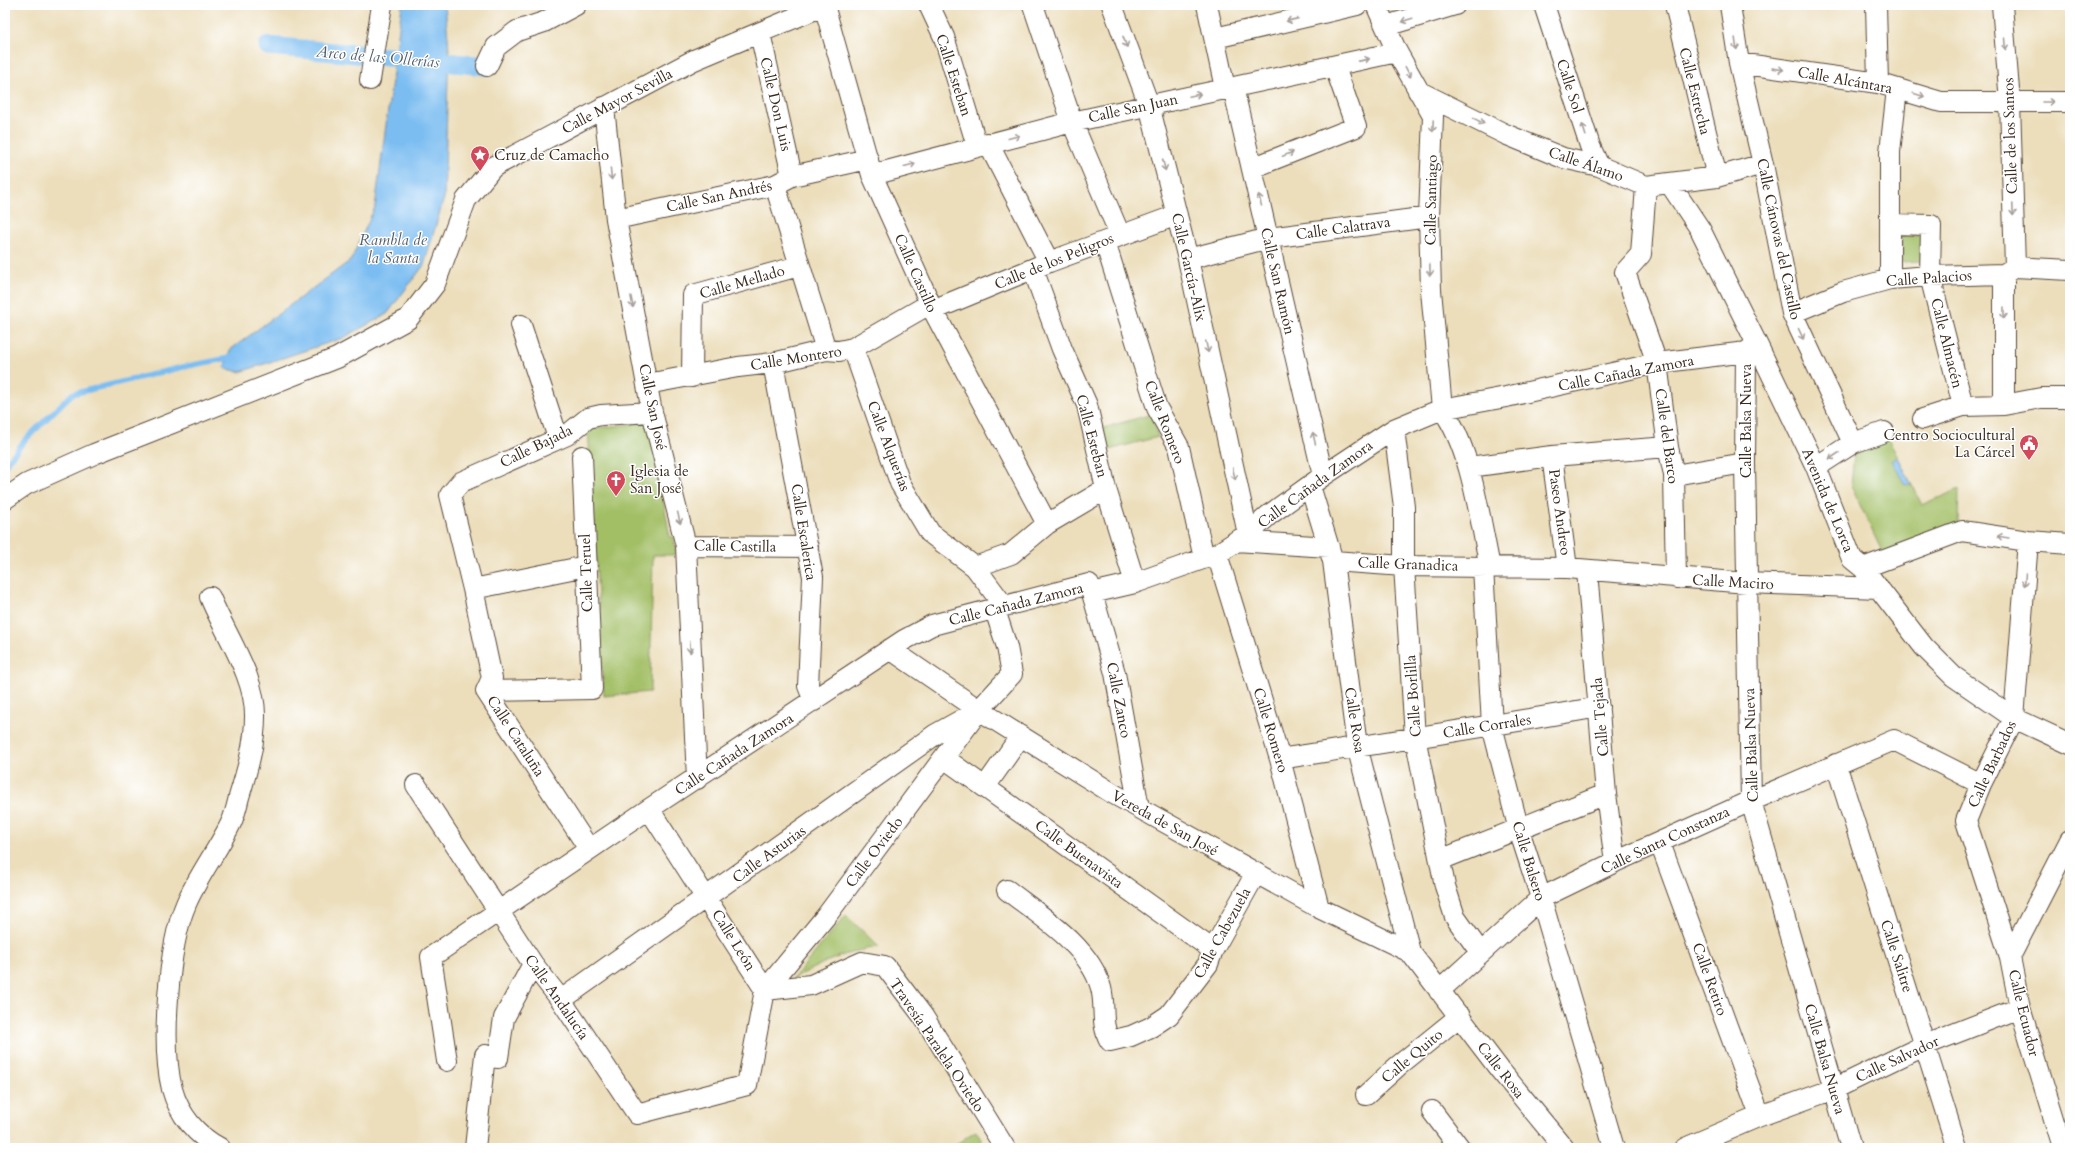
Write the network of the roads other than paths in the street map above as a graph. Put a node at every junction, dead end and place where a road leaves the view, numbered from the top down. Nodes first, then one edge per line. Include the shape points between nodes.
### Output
1 (382, 5) edge
2 (576, 5) edge
3 (824, 5) edge
4 (929, 5) edge
5 (1033, 5) edge
6 (1112, 5) edge
7 (1207, 5) edge
8 (1358, 5) edge
9 (1376, 5) edge
10 (1455, 5) edge
11 (1544, 5) edge
12 (1675, 5) edge
13 (1730, 5) edge
14 (1876, 5) edge
15 (2002, 5) edge
16 (784, 13) edge
17 (1386, 26) junction
18 (760, 33) junction
19 (1215, 38) junction
20 (1397, 52) junction
21 (1739, 63) junction
22 (487, 66) dead end
23 (1336, 67) junction
24 (370, 80) dead end
25 (1878, 83) junction
26 (1229, 88) junction
27 (1897, 89) junction
28 (1418, 91) junction
29 (2010, 102) junction
30 (2070, 102) edge
31 (1149, 105) junction
32 (604, 107) junction
33 (1072, 122) junction
34 (982, 145) junction
35 (1763, 164) junction
36 (1600, 166) junction
37 (870, 167) junction
38 (1252, 168) junction
39 (1717, 178) junction
40 (784, 181) junction
41 (1670, 184) junction
42 (1646, 186) junction
43 (1177, 215) junction
44 (1429, 217) junction
45 (616, 219) junction
46 (1890, 224) junction
47 (1112, 238) junction
48 (1269, 238) junction
49 (1188, 259) junction
50 (1041, 265) junction
51 (799, 266) junction
52 (2070, 270) edge
53 (2009, 271) junction
54 (1930, 276) junction
55 (1890, 279) junction
56 (933, 310) junction
57 (1792, 313) junction
58 (521, 324) dead end
59 (853, 348) junction
60 (1752, 348) junction
61 (826, 350) junction
62 (773, 363) junction
63 (1657, 363) junction
64 (692, 377) junction
65 (647, 384) junction
66 (2070, 398) edge
67 (2004, 405) junction
68 (1963, 406) junction
69 (1442, 409) junction
70 (652, 412) junction
71 (1923, 419) dead end
72 (1394, 429) junction
73 (1884, 432) dead end
74 (558, 438) junction
75 (1853, 444) junction
76 (1668, 447) junction
77 (582, 456) dead end
78 (1552, 456) junction
79 (1745, 463) junction
80 (1469, 467) junction
81 (1816, 467) junction
82 (1674, 475) junction
83 (1316, 481) junction
84 (1106, 488) junction
85 (450, 495) joint
86 (5, 499) edge
87 (1047, 524) junction
88 (1242, 537) junction
89 (2028, 541) junction
90 (2070, 544) edge
91 (686, 546) junction
92 (808, 547) junction
93 (1331, 554) junction
94 (1210, 556) junction
95 (586, 566) junction
96 (1404, 566) junction
97 (975, 567) junction
98 (1487, 567) junction
99 (1863, 568) junction
100 (1577, 569) junction
101 (1676, 578) junction
102 (1135, 583) junction
103 (1747, 583) junction
104 (1879, 588) junction
105 (473, 589) junction
106 (1092, 593) junction
107 (210, 597) dead end
108 (999, 608) junction
109 (890, 649) junction
110 (486, 691) junction
111 (814, 701) junction
112 (1600, 707) junction
113 (979, 710) junction
114 (2014, 718) junction
115 (1492, 726) junction
116 (1020, 736) junction
117 (1415, 736) junction
118 (2070, 744) edge
119 (1357, 746) junction
120 (944, 758) junction
121 (1280, 759) junction
122 (1836, 764) junction
123 (696, 779) junction
124 (1981, 784) junction
125 (416, 785) dead end
126 (985, 787) junction
127 (1606, 794) junction
128 (1751, 801) junction
129 (1140, 808) junction
130 (649, 809) junction
131 (1519, 830) junction
132 (2070, 840) edge
133 (1660, 843) junction
134 (590, 849) junction
135 (1440, 860) junction
136 (1615, 862) junction
137 (1256, 873) junction
138 (1007, 890) dead end
139 (708, 898) junction
140 (1541, 898) junction
141 (1319, 908) junction
142 (498, 911) junction
143 (1213, 950) junction
144 (1410, 952) junction
145 (1480, 952) junction
146 (2010, 957) junction
147 (533, 964) junction
148 (765, 990) junction
149 (1439, 991) junction
150 (561, 1000) junction
151 (2020, 1008) junction
152 (1460, 1016) junction
153 (1925, 1045) junction
154 (447, 1060) dead end
155 (1834, 1088) junction
156 (1366, 1095) dead end
157 (1432, 1111) dead end
158 (1760, 1116) junction
159 (220, 1148) edge
160 (475, 1148) edge
161 (1005, 1148) edge
162 (1460, 1148) edge
163 (1564, 1148) edge
164 (1614, 1148) edge
165 (1685, 1148) edge
166 (1851, 1148) edge
167 (1957, 1148) edge
168 (2063, 1148) edge

1 - 24 street
2 - 22 street via 544,22 517,31 496,47
3 - 16 street, Calle Mayor Sevilla
3 - 37 street, Calle Castillo
4 - 34 street, Calle Esteban via 944,37
5 - 33 street, Calle Romero
6 -> 31 street, Calle García-Alix
7 - 19 street, Calle San Ramón
8 -> 19 street
9 - 17 street, Calle Santiago
10 -> 17 street
36 -> 11 street, Calle Sol via 1590,146
12 - 39 street, Calle Estrecha
13 -> 21 street, Calle Cánovas del Castillo
14 - 25 street
15 -> 29 street, Calle de los Santos
16 - 18 street, Calle Mayor Sevilla
17 - 20 street, Calle Santiago
18 - 32 street, Calle Mayor Sevilla via 694,60
18 - 40 street, Calle Don Luis
19 - 26 street, Calle San Ramón
23 -> 20 street, Calle San Juan
20 -> 28 street, Calle Santiago
21 -> 25 street, Calle Alcántara
21 - 35 street, Calle Cánovas del Castillo
23 - 26 street, Calle San Juan
38 -> 23 street via 1356,127
25 - 27 street, Calle Alcántara
31 -> 26 street, Calle San Juan
26 - 38 street, Calle San Ramón
27 -> 29 street, Calle Alcántara via 1941,102
27 - 46 street via 1890,152
28 -> 36 street, Calle Álamo via 1505,134 1564,158
28 -> 44 street, Calle Santiago via 1433,116
29 -> 30 street, Calle Alcántara
29 -> 53 street, Calle de los Santos
31 - 33 street, Calle San Juan
31 -> 43 street, Calle García-Alix
32 -> 45 street, Calle San José
32 - 86 street, Calle Mayor Sevilla via 493,167 466,200 435,284 408,319 337,358 94,454 27,484
34 -> 33 street, Calle San Juan
33 - 47 street, Calle Romero
37 -> 34 street, Calle San Juan
34 - 50 street, Calle Esteban
35 - 39 street, Calle Álamo
35 - 57 street, Calle Cánovas del Castillo
36 - 42 street, Calle Álamo
37 - 40 street, Calle San Andrés
37 - 56 street, Calle Castillo
48 -> 38 street, Calle San Ramón
39 - 41 street, Calle Álamo
40 - 45 street, Calle San Andrés
40 - 51 street, Calle Don Luis
41 - 42 street, Calle Álamo
41 - 60 street, Avenida de Lorca via 1700,229
42 - 63 street, Calle del Barco via 1642,254 1625,272
43 - 47 street, Calle de los Peligros
43 - 49 street, Calle García-Alix
44 - 48 street, Calle Calatrava
44 -> 69 street, Calle Santiago via 1430,290
45 -> 65 street, Calle San José
46 - 54 street, Calle Almacén via 1931,225
46 - 55 street
47 - 50 street, Calle de los Peligros
47 - 94 street, Calle Romero via 1157,408 1179,447
48 - 49 street, Calle Calatrava
83 -> 48 street, Calle San Ramón
49 -> 88 street, Calle García-Alix
50 - 56 street, Calle de los Peligros
50 - 84 street, Calle Esteban via 1062,349 1086,406
51 - 61 street, Calle Don Luis
51 - 64 street, Calle Mellado via 693,294
52 - 53 street, Calle Palacios
53 - 54 street, Calle Palacios
53 -> 67 street, Calle de los Santos
54 - 55 street, Calle Palacios
54 - 68 street, Calle Almacén
55 - 57 street, Calle Palacios via 1843,292
56 - 59 street, Calle Montero via 926,306
56 - 87 street, Calle Castillo
57 -> 75 street, Calle Cánovas del Castillo
58 - 74 street
59 - 61 street, Calle Montero
59 - 97 street, Calle Alquerías via 900,483 930,533
60 - 63 street, Calle Cañada Zamora
60 - 79 street, Calle Balsa Nueva
60 - 81 street, Avenida de Lorca
61 - 62 street, Calle Montero
62 - 64 street, Calle Montero via 738,367
62 - 92 street, Calle Escalerica
63 - 69 street, Calle Cañada Zamora
63 - 76 street, Calle del Barco
64 - 65 street, Calle Montero
65 - 70 street, Calle San José
66 - 67 street via 2041,398
67 - 68 street
68 - 71 street
69 - 72 street, Calle Cañada Zamora
69 - 80 street, Calle Balsero via 1449,418
70 - 74 street, Calle Bajada via 588,418 567,435
70 -> 91 street, Calle San José
72 - 83 street, Calle Cañada Zamora
72 - 96 street, Calle Borlilla via 1404,507
73 - 75 street
74 - 85 street, Calle Bajada via 461,482
75 -> 81 street
76 - 78 street, Paseo Andreo
76 - 82 street, Calle del Barco
77 - 95 street, Calle Teruel
78 - 80 street, Paseo Andreo
78 - 100 street, Paseo Andreo
79 - 82 street
79 - 103 street, Calle Balsa Nueva
80 - 98 street, Calle Balsero
81 - 99 street, Avenida de Lorca via 1852,558
82 - 101 street, Calle del Barco
83 - 88 street, Calle Cañada Zamora
83 - 93 street, Calle Rosa
84 - 87 street
84 - 102 street, Calle Esteban
85 - 105 street, Calle Cataluña
87 - 97 street via 1011,554
88 - 93 street, Calle Granadica
88 - 94 street, Calle Cañada Zamora
89 - 90 street
89 -> 99 street via 1962,531
89 -> 114 street, Calle Barbados
91 - 92 street, Calle Castilla
91 -> 123 street, Calle San José
92 - 111 street, Calle Escalerica via 813,577 808,686
93 - 96 street, Calle Granadica
93 - 119 street, Calle Rosa
94 - 102 street, Calle Cañada Zamora
94 - 121 street, Calle Romero
95 - 105 street
95 - 110 street, Calle Teruel via 592,689
96 - 98 street, Calle Granadica
96 - 117 street, Calle Borlilla
97 - 108 street, Calle Alquerías
98 - 100 street, Calle Granadica
98 - 115 street, Calle Balsero
99 - 104 street, Avenida de Lorca
100 - 101 street, Calle Maciro
100 - 112 street, Calle Tejada
101 - 103 street, Calle Maciro
102 - 106 street, Calle Cañada Zamora
103 - 104 street, Calle Maciro
103 - 128 street, Calle Balsa Nueva
104 - 114 street, Avenida de Lorca via 1924,647 1953,676
105 - 110 street, Calle Cataluña via 492,678
106 - 108 street, Calle Cañada Zamora via 1089,584
106 - 129 street, Calle Zanco via 1115,673
107 - 159 street via 252,688 255,717 250,760 232,821 186,905 174,951 167,1028 173,1090 185,1119 204,1140
108 - 109 street, Calle Cañada Zamora via 932,625
108 - 113 street, Calle Alquerías via 1012,674
109 - 111 street, Calle Cañada Zamora
109 - 113 street, Vereda de San José
110 - 134 street, Calle Cataluña
111 - 123 street, Calle Cañada Zamora
112 - 115 street, Calle Corrales
112 - 127 street, Calle Tejada
113 - 116 street, Vereda de San José
113 - 120 street, Calle Oviedo
113 - 139 street, Calle Asturias via 936,734
114 - 118 street, Avenida de Lorca
114 - 124 street, Calle Barbados
115 - 117 street, Calle Corrales
115 - 131 street, Calle Balsero
116 - 126 street
116 - 129 street, Vereda de San José
117 - 119 street, Calle Corrales
117 - 135 street, Calle Borlilla
119 - 121 street, Calle Corrales
119 - 144 street, Calle Rosa
120 - 126 street, Calle Buenavista
120 - 148 street, Calle Oviedo via 826,915
121 - 141 street, Calle Romero
122 - 124 street, Calle Santa Constanza via 1894,740
122 - 128 street, Calle Santa Constanza
122 - 153 street, Calle Salitre
123 - 130 street, Calle Cañada Zamora
124 - 146 street, Calle Barbados via 1966,821
125 - 142 street, Calle Andalucía
126 - 143 street, Calle Buenavista
127 - 131 street
127 - 136 street, Calle Tejada
128 - 133 street, Calle Santa Constanza
128 - 155 street, Calle Balsa Nueva
129 - 137 street, Vereda de San José
130 - 134 street, Calle Cañada Zamora
130 - 139 street, Calle León
131 - 135 street
131 - 140 street, Calle Balsero
132 - 146 street, Calle Ecuador
133 - 136 street, Calle Santa Constanza
133 - 158 street, Calle Retiro
134 - 142 street, Calle Cañada Zamora
135 - 145 street, Calle Borlilla via 1455,917
136 - 140 street, Calle Santa Constanza
137 - 141 street, Vereda de San José
137 - 143 street, Calle Cabezuela
138 - 143 street, Calle Cabezuela via 1072,941 1095,974 1102,995 1104,1032 1110,1041 1131,1036 1170,1015 1208,964
139 - 148 street, Calle León
139 - 150 street, Calle Asturias
140 - 145 street, Calle Santa Constanza
140 - 164 street, Calle Balsero
141 - 144 street, Vereda de San José
142 - 147 street, Calle Andalucía
142 - 154 street, Calle Cañada Zamora via 431,957
144 - 149 street, Vereda de San José
145 - 149 street, Calle Santa Constanza
146 - 151 street, Calle Ecuador
147 - 150 street, Calle Andalucía
147 - 160 street via 504,1018 498,1058 486,1055
148 - 150 street, Calle Andalucía via 747,1085 637,1114
148 - 161 street, Travesía Paralela Oviedo via 811,985 862,962 885,966 923,1016
149 - 152 street, Calle Rosa
151 - 153 street, Calle Salvador
151 - 168 street, Calle Ecuador
152 - 156 street, Calle Quito
152 - 163 street, Calle Rosa
153 - 155 street, Calle Salvador
153 - 167 street, Calle Salitre
155 - 158 street, Calle Salvador
155 - 166 street, Calle Balsa Nueva
157 - 162 street
158 - 165 street, Calle Salvador

